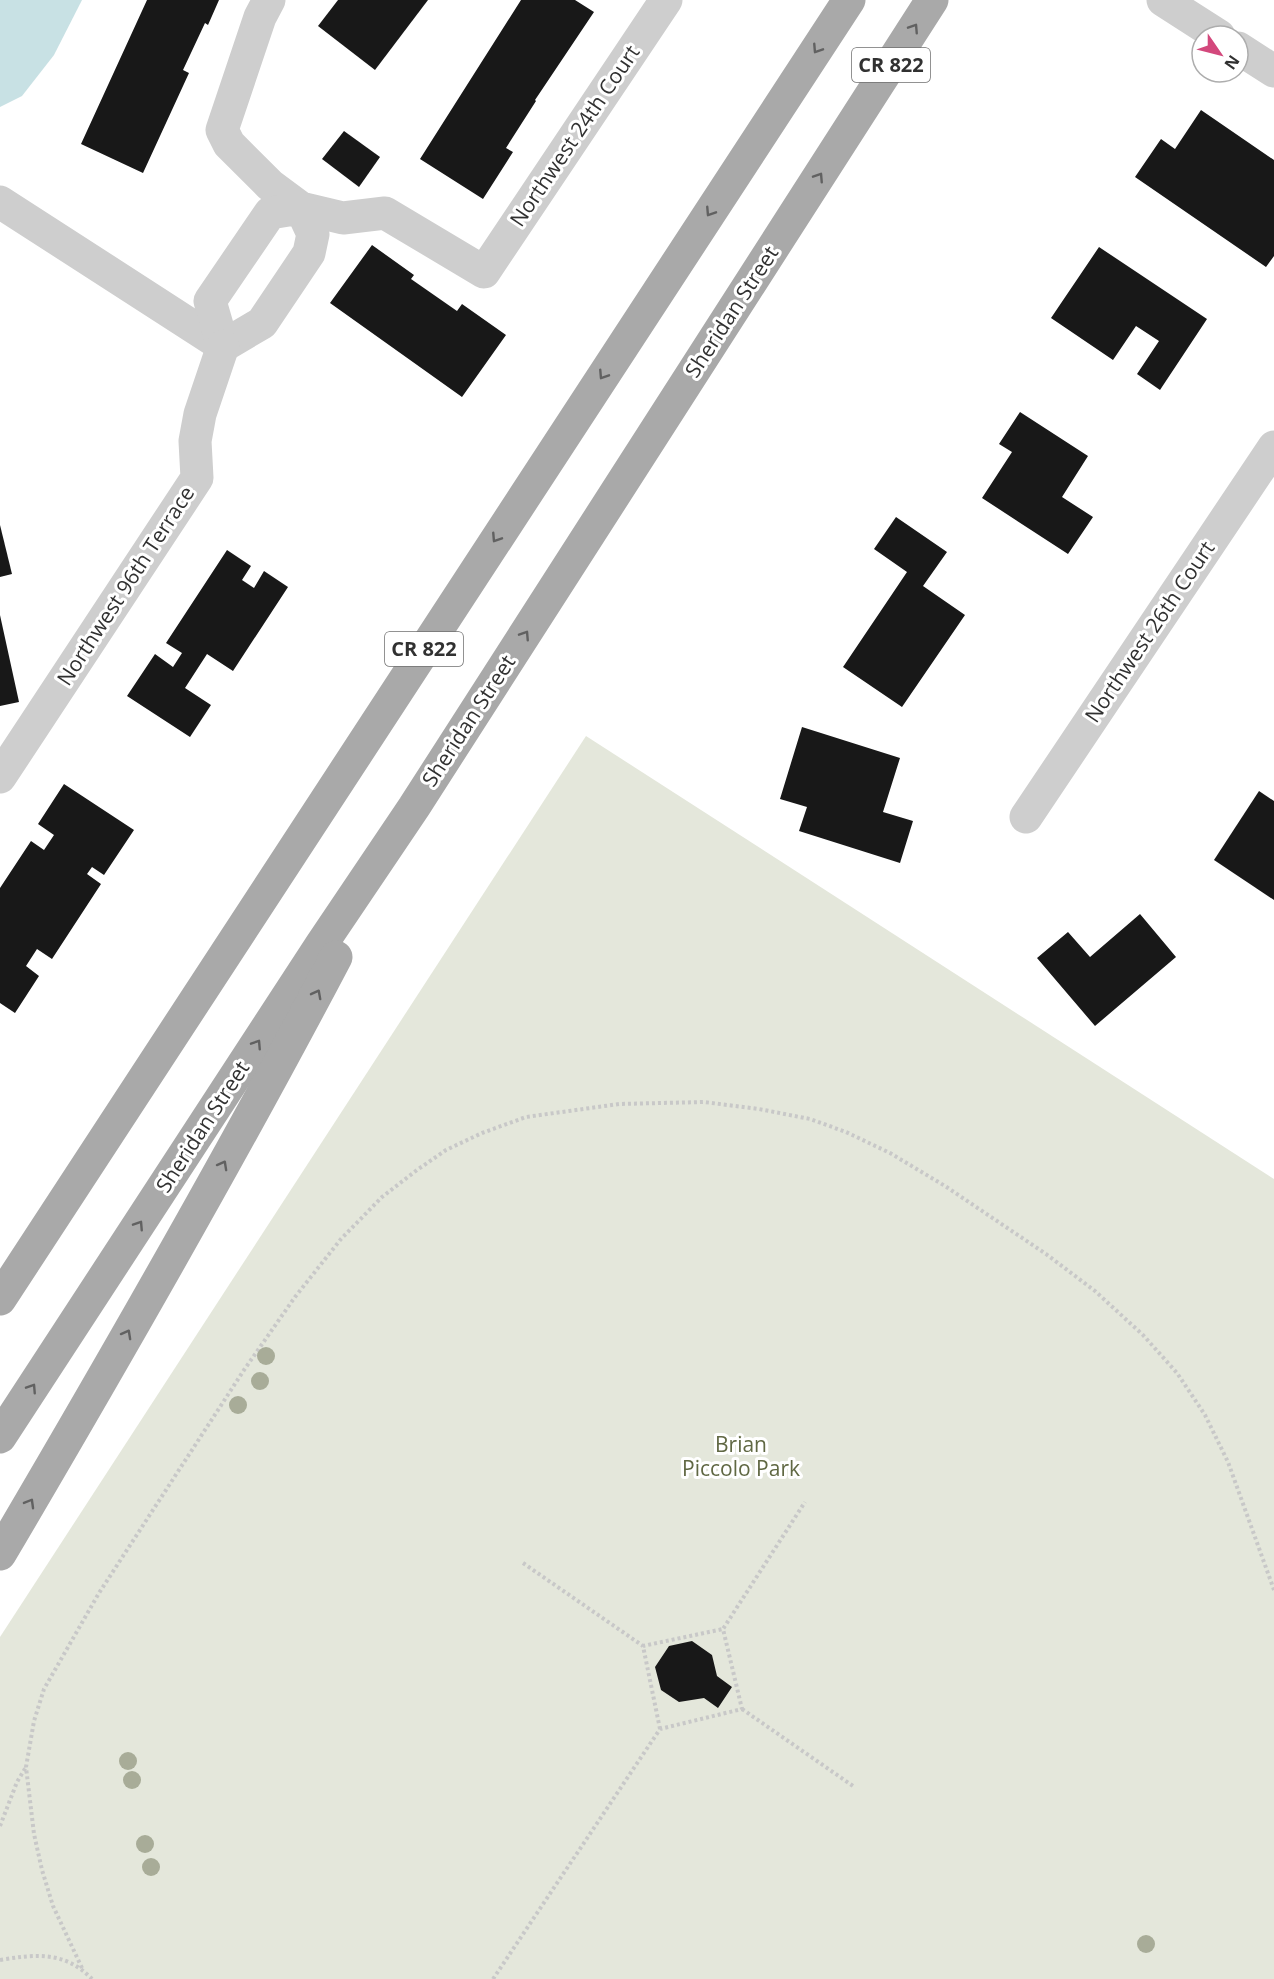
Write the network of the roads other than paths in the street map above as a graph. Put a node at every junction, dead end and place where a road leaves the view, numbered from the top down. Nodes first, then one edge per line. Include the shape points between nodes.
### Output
1 (269, 0) edge
2 (666, 0) edge
3 (849, 0) edge
4 (932, 0) edge
5 (1163, 0) edge
6 (1200, 24) edge
7 (1250, 56) edge
8 (1274, 71) edge
9 (0, 202) edge
10 (301, 208) junction
11 (223, 346) junction
12 (1274, 447) edge
13 (0, 777) edge
14 (414, 807) junction
15 (1026, 817) dead end
16 (0, 1299) edge
17 (0, 1437) edge
18 (0, 1554) edge

1 - 10 street via 222,130 229,144 270,185
2 - 10 street, Northwest 24th Court via 484,272 386,213 343,218
3 -> 16 main road, CR 822
14 -> 4 main road, Sheridan Street / CR 822
5 - 6 street
7 - 8 street
9 - 11 street
10 - 11 street via 313,234 309,253 262,323
10 - 11 street via 270,213 210,301
11 - 13 street, Northwest 96th Terrace via 200,414 195,441 197,478
12 - 15 street, Northwest 26th Court
17 -> 14 main road, Sheridan Street / CR 822
18 -> 14 main road via 281,1061

